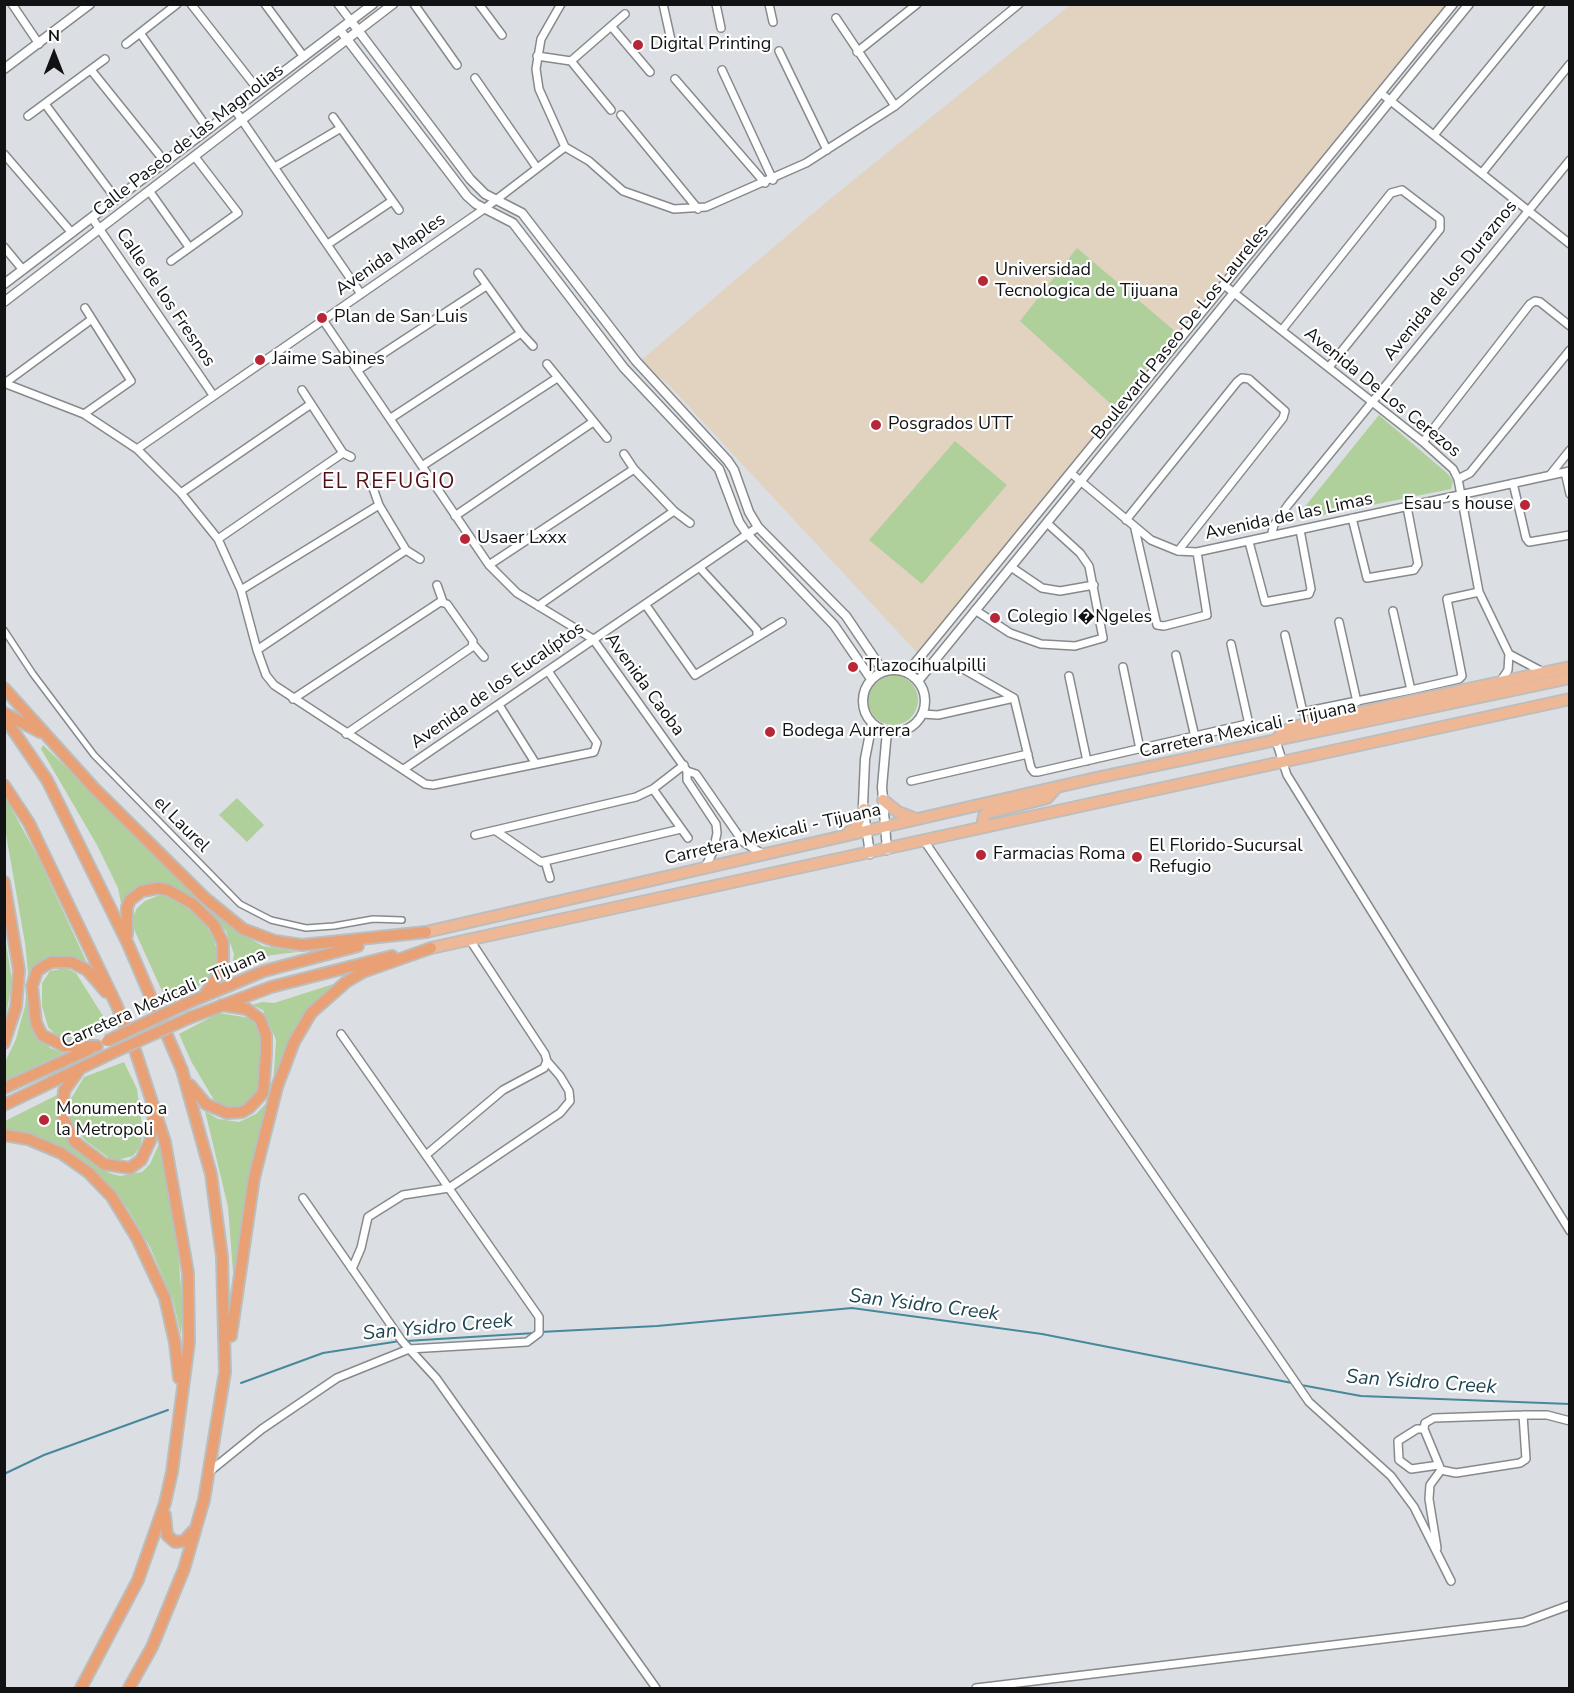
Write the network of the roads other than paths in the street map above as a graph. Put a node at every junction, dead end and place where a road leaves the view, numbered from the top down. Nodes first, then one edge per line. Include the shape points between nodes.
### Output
1 (12, 4) edge
2 (90, 4) edge
3 (177, 4) edge
4 (191, 4) edge
5 (265, 4) edge
6 (338, 4) edge
7 (373, 4) edge
8 (393, 4) edge
9 (414, 4) edge
10 (478, 4) edge
11 (561, 4) edge
12 (663, 4) edge
13 (716, 4) edge
14 (769, 4) edge
15 (917, 4) edge
16 (1019, 4) edge
17 (1453, 4) edge
18 (1469, 4) edge
19 (1541, 4) edge
20 (79, 8) edge
21 (625, 14) dead end
22 (836, 18) dead end
23 (351, 21) junction
24 (773, 22) dead end
25 (611, 26) junction
26 (721, 28) dead end
27 (340, 30) junction
28 (358, 31) junction
29 (140, 33) junction
30 (502, 35) dead end
31 (347, 39) junction
32 (671, 40) dead end
33 (39, 44) junction
34 (126, 44) dead end
35 (779, 51) dead end
36 (857, 52) junction
37 (537, 56) junction
38 (304, 57) junction
39 (105, 59) dead end
40 (571, 61) junction
41 (458, 64) dead end
42 (1569, 64) edge
43 (4, 69) edge
44 (90, 70) junction
45 (722, 70) dead end
46 (650, 72) dead end
47 (475, 78) dead end
48 (675, 79) dead end
49 (259, 91) junction
50 (1382, 94) junction
51 (1391, 101) junction
52 (45, 104) junction
53 (895, 106) junction
54 (235, 110) junction
55 (611, 110) dead end
56 (621, 115) dead end
57 (28, 116) dead end
58 (333, 117) dead end
59 (242, 120) junction
60 (341, 128) junction
61 (208, 129) junction
62 (1434, 135) junction
63 (565, 147) junction
64 (827, 150) junction
65 (4, 154) edge
66 (195, 157) junction
67 (1569, 160) edge
68 (165, 162) junction
69 (275, 167) junction
70 (537, 168) junction
71 (1482, 173) junction
72 (769, 181) junction
73 (150, 192) junction
74 (116, 199) junction
75 (496, 199) junction
76 (392, 201) junction
77 (484, 209) junction
78 (698, 209) junction
79 (399, 210) dead end
80 (1528, 210) junction
81 (92, 218) junction
82 (101, 230) junction
83 (72, 233) junction
84 (328, 244) junction
85 (1569, 244) edge
86 (4, 247) edge
87 (189, 248) junction
88 (171, 261) dead end
89 (22, 270) junction
90 (478, 273) dead end
91 (4, 284) edge
92 (1224, 285) junction
93 (486, 286) junction
94 (361, 294) junction
95 (1235, 294) junction
96 (4, 302) edge
97 (86, 308) dead end
98 (92, 319) junction
99 (322, 320) junction
100 (1569, 326) edge
101 (1282, 330) junction
102 (521, 333) junction
103 (533, 346) dead end
104 (1569, 350) edge
105 (547, 364) dead end
106 (1329, 367) junction
107 (358, 370) junction
108 (557, 378) junction
109 (5, 383) edge
110 (303, 390) dead end
111 (213, 395) junction
112 (1373, 402) junction
113 (311, 404) junction
114 (84, 414) junction
115 (391, 418) junction
116 (593, 422) junction
117 (607, 438) dead end
118 (1423, 442) junction
119 (136, 449) junction
120 (1569, 450) edge
121 (343, 453) junction
122 (624, 454) dead end
123 (351, 457) dead end
124 (422, 466) junction
125 (634, 469) junction
126 (1567, 471) edge
127 (1072, 474) junction
128 (1550, 475) junction
129 (1458, 478) junction
130 (1081, 482) junction
131 (1513, 483) junction
132 (374, 488) dead end
133 (181, 494) junction
134 (1569, 494) edge
135 (1461, 495) junction
136 (379, 505) junction
137 (1407, 507) junction
138 (674, 511) junction
139 (455, 516) junction
140 (1352, 519) junction
141 (1126, 520) junction
142 (690, 523) dead end
143 (1047, 523) junction
144 (758, 526) junction
145 (1135, 528) junction
146 (1300, 530) junction
147 (747, 534) junction
148 (1569, 535) edge
149 (1271, 536) junction
150 (218, 539) junction
151 (1249, 542) junction
152 (406, 550) junction
153 (1178, 551) junction
154 (1197, 552) junction
155 (420, 559) dead end
156 (489, 565) junction
157 (1011, 567) junction
158 (700, 568) junction
159 (437, 585) dead end
160 (1094, 585) junction
161 (241, 590) junction
162 (1479, 592) junction
163 (443, 602) junction
164 (645, 604) junction
165 (538, 606) junction
166 (975, 610) junction
167 (1393, 611) dead end
168 (782, 622) dead end
169 (1339, 622) dead end
170 (4, 630) edge
171 (758, 634) junction
172 (1285, 635) dead end
173 (593, 639) junction
174 (473, 644) junction
175 (1231, 644) dead end
176 (257, 650) junction
177 (1509, 654) junction
178 (1176, 655) dead end
179 (484, 657) dead end
180 (956, 665) dead end
181 (1123, 667) dead end
182 (1569, 667) edge
183 (548, 671) junction
184 (883, 671) junction
185 (908, 672) junction
186 (1544, 672) junction
187 (1069, 676) dead end
188 (1569, 678) edge
189 (871, 679) junction
190 (918, 681) junction
191 (1500, 682) junction
192 (4, 688) edge
193 (1411, 690) junction
194 (1014, 698) junction
195 (293, 699) junction
196 (1569, 699) edge
197 (1357, 702) junction
198 (499, 705) junction
199 (922, 714) junction
200 (4, 715) edge
201 (872, 723) junction
202 (887, 731) junction
203 (346, 734) junction
204 (48, 736) junction
205 (1195, 738) junction
206 (1276, 741) junction
207 (1140, 749) junction
208 (1028, 754) junction
209 (1281, 760) junction
210 (1087, 761) junction
211 (536, 764) junction
212 (686, 768) junction
213 (404, 769) junction
214 (910, 781) dead end
215 (4, 785) edge
216 (1057, 787) junction
217 (653, 789) junction
218 (883, 800) junction
219 (864, 809) junction
220 (920, 819) junction
221 (885, 827) junction
222 (982, 827) junction
223 (681, 829) junction
224 (867, 830) junction
225 (496, 831) junction
226 (475, 835) dead end
227 (842, 836) junction
228 (688, 838) dead end
229 (925, 842) junction
230 (887, 850) junction
231 (763, 854) junction
232 (870, 854) junction
233 (545, 861) junction
234 (705, 867) junction
235 (550, 878) dead end
236 (4, 882) edge
237 (402, 920) dead end
238 (426, 932) junction
239 (470, 940) junction
240 (128, 945) junction
241 (431, 948) junction
242 (204, 995) junction
243 (219, 1005) junction
244 (117, 1006) junction
245 (341, 1034) dead end
246 (4, 1043) edge
247 (102, 1043) junction
248 (547, 1061) junction
249 (79, 1070) junction
250 (185, 1080) junction
251 (4, 1088) edge
252 (4, 1105) edge
253 (154, 1105) junction
254 (4, 1135) edge
255 (426, 1155) junction
256 (449, 1188) junction
257 (303, 1198) dead end
258 (1569, 1231) edge
259 (352, 1269) junction
260 (409, 1349) junction
261 (225, 1372) junction
262 (181, 1392) junction
263 (1523, 1415) junction
264 (1569, 1421) edge
265 (1424, 1429) junction
266 (1440, 1467) junction
267 (209, 1472) junction
268 (165, 1503) junction
269 (196, 1528) junction
270 (1438, 1554) junction
271 (1451, 1581) dead end
272 (1569, 1605) edge
273 (81, 1689) edge
274 (129, 1689) edge
275 (656, 1689) edge
276 (976, 1689) edge

1 - 33 street
2 - 20 street
3 - 29 street
4 - 49 street
5 - 38 street
6 - 23 street
7 - 23 street, Calle Paseo de las Magnolias
8 - 28 street, Calle Paseo de las Magnolias
9 - 41 street
10 - 30 street
11 - 37 street via 541,39
12 - 32 street
13 - 26 street
14 - 24 street
15 - 36 street
16 - 53 street
17 - 50 street, Boulevard Paseo De Los Laureles
18 - 51 street, Boulevard Paseo De Los Laureles
19 - 62 street
20 - 33 street
21 - 25 street
22 - 36 street
23 - 27 street, Calle Paseo de las Magnolias
23 - 28 street
25 - 40 street
25 - 46 street
27 - 31 street
27 - 38 street, Calle Paseo de las Magnolias
28 - 31 street, Calle Paseo de las Magnolias
28 - 75 street via 470,179
29 - 34 street
29 - 61 street
31 - 59 street, Calle Paseo de las Magnolias
31 - 77 street via 467,196
33 - 43 street
35 - 64 street
36 - 53 street
37 - 40 street
37 - 63 street via 539,89
38 - 49 street, Calle Paseo de las Magnolias
39 - 44 street
40 - 55 street
42 - 71 street
44 - 52 street
44 - 68 street
45 - 72 street
47 - 70 street
48 - 72 street
49 - 54 street, Calle Paseo de las Magnolias
50 - 51 street
50 - 92 street, Boulevard Paseo De Los Laureles
51 - 62 street
51 - 95 street, Boulevard Paseo De Los Laureles
52 - 57 street
52 - 74 street
53 - 64 street
54 - 59 street
54 - 61 street, Calle Paseo de las Magnolias
56 - 78 street
58 - 60 street
59 - 66 street, Calle Paseo de las Magnolias
59 - 69 street
60 - 69 street
60 - 76 street
61 - 68 street, Calle Paseo de las Magnolias
62 - 71 street
63 - 70 street, Avenida Maples
63 - 78 street via 589,161 623,191 674,208
64 - 72 street
65 - 83 street
66 - 73 street, Calle Paseo de las Magnolias
66 - 87 street via 238,213
67 - 80 street, Avenida de los Duraznos
68 - 74 street, Calle Paseo de las Magnolias
69 - 84 street
70 - 75 street, Avenida Maples
71 - 80 street
72 - 78 street
73 - 82 street, Calle Paseo de las Magnolias
73 - 87 street
74 - 81 street, Calle Paseo de las Magnolias
75 - 77 street, Avenida Maples
75 - 144 street via 522,213 636,361 728,461
76 - 79 street
76 - 84 street
77 - 94 street, Avenida Maples
77 - 147 street via 513,223 624,368 719,469
80 - 85 street
80 - 112 street, Avenida de los Duraznos
81 - 82 street, Calle de los Fresnos
81 - 83 street, Calle Paseo de las Magnolias
82 - 96 street, Calle Paseo de las Magnolias
82 - 111 street, Calle de los Fresnos
83 - 89 street, Calle Paseo de las Magnolias
84 - 94 street
86 - 89 street
87 - 88 street
89 - 91 street, Calle Paseo de las Magnolias
90 - 93 street
92 - 95 street, Avenida De Los Cerezos
92 - 127 street, Boulevard Paseo De Los Laureles
93 - 102 street
93 - 107 street
94 - 99 street, Avenida Maples
95 - 101 street, Avenida De Los Cerezos
95 - 130 street, Boulevard Paseo De Los Laureles
97 - 98 street
98 - 109 street
98 - 114 street via 131,381
99 - 107 street, Avenida Caoba
99 - 111 street, Avenida Maples
100 - 118 street via 1540,302 1530,304
101 - 106 street, Avenida De Los Cerezos
101 - 106 street via 1391,193 1402,190 1440,219 1441,224
102 - 103 street
102 - 115 street
104 - 129 street via 1470,473
105 - 108 street
106 - 112 street, Avenida De Los Cerezos
107 - 115 street, Avenida Caoba
108 - 116 street
108 - 124 street
109 - 114 street
110 - 113 street
111 - 119 street, Avenida Maples
112 - 118 street, Avenida De Los Cerezos
112 - 149 street, Avenida de los Duraznos via 1288,505
113 - 121 street
113 - 133 street
114 - 119 street
115 - 124 street, Avenida Caoba
116 - 117 street
116 - 139 street
118 - 129 street, Avenida De Los Cerezos
119 - 133 street
120 - 128 street
121 - 123 street
121 - 150 street
122 - 125 street
124 - 139 street, Avenida Caoba
125 - 138 street
125 - 156 street
126 - 128 street, Avenida de las Limas
126 - 134 street
127 - 130 street, Avenida de las Limas
127 - 185 street, Boulevard Paseo De Los Laureles
128 - 131 street, Avenida de las Limas
129 - 135 street, Avenida De Los Cerezos
130 - 141 street, Avenida de las Limas
130 - 143 street, Boulevard Paseo De Los Laureles
131 - 135 street, Avenida de las Limas
131 - 148 street via 1529,542
132 - 136 street
133 - 150 street
135 - 137 street, Avenida de las Limas
135 - 162 street, Avenida De Los Cerezos
136 - 152 street
136 - 161 street
137 - 140 street, Avenida de las Limas
137 - 140 street via 1418,564 1413,570 1367,578
138 - 142 street
138 - 165 street
139 - 156 street, Avenida Caoba
140 - 146 street, Avenida de las Limas
141 - 145 street, Avenida de las Limas
141 - 153 street via 1237,382 1249,379 1285,411 1283,418
143 - 157 street, Boulevard Paseo De Los Laureles
143 - 160 street via 1086,560
144 - 147 street, Avenida de los Eucalíptos
144 - 184 street via 846,616
145 - 153 street, Avenida de las Limas via 1151,540
145 - 154 street via 1157,625 1207,615
146 - 149 street, Avenida de las Limas
146 - 151 street via 1309,594 1265,602
147 - 158 street, Avenida de los Eucalíptos
147 - 189 street via 834,625
149 - 151 street, Avenida de las Limas
150 - 161 street
151 - 154 street, Avenida de las Limas
152 - 155 street
152 - 176 street
153 - 154 street, Avenida de las Limas
156 - 165 street, Avenida Caoba via 517,593
157 - 160 street via 1042,588 1060,591
157 - 166 street, Boulevard Paseo De Los Laureles
158 - 164 street, Avenida de los Eucalíptos
158 - 171 street
159 - 163 street
160 - 166 street via 1104,632 1097,641 1041,644 1010,633
161 - 176 street
162 - 177 street, Avenida De Los Cerezos
162 - 193 street via 1447,599 1462,676
163 - 174 street
163 - 195 street
164 - 171 street via 695,675
164 - 173 street, Avenida de los Eucalíptos
165 - 173 street, Avenida Caoba
166 - 190 street, Boulevard Paseo De Los Laureles
167 - 193 street
168 - 171 street
169 - 197 street
170 - 237 street, el Laurel via 94,755 240,904 271,920 306,928 374,919
172 - 197 street via 1303,712
173 - 183 street, Avenida de los Eucalíptos
173 - 212 street, Avenida Caoba
174 - 179 street
174 - 203 street
175 - 205 street via 1247,724
176 - 195 street via 274,686
177 - 186 street
177 - 191 street via 1508,670
178 - 205 street
180 - 194 street
181 - 207 street
182 - 186 main road
183 - 198 street, Avenida de los Eucalíptos
183 - 211 street via 597,748 594,752
184 - 185 street
184 - 189 street
185 - 190 street
186 - 191 main road
187 - 210 street
188 - 206 main road, Carretera Mexicali - Tijuana
189 - 201 street via 862,696
190 - 199 street via 925,697
191 - 206 main road via 1297,726 1282,732
192 - 204 highway
193 - 197 street
194 - 199 street via 938,715
194 - 208 street
195 - 203 street
196 - 209 main road, Carretera Mexicali - Tijuana
198 - 211 street
198 - 213 street, Avenida de los Eucalíptos
199 - 202 street via 911,727
200 - 204 highway
200 - 240 highway via 47,780
201 - 202 street
201 - 219 street
202 - 218 street
203 - 213 street
204 - 238 highway via 94,788 205,898 243,929 275,941 302,945
205 - 207 street
206 - 209 street
206 - 216 main road, Carretera Mexicali - Tijuana
207 - 210 street
208 - 210 street via 1034,772
208 - 214 street
209 - 222 main road, Carretera Mexicali - Tijuana
209 - 258 street via 1339,861
211 - 213 street via 433,785
212 - 217 street
212 - 231 street via 696,774 743,842
212 - 234 street via 687,780 716,824 713,852
215 - 244 highway via 29,823
216 - 220 main road, Carretera Mexicali - Tijuana
216 - 222 main road via 1047,798 987,813
217 - 223 street
217 - 225 street via 636,797
218 - 220 main road via 898,812
218 - 221 street
219 - 224 street
219 - 227 main road via 856,826
220 - 221 main road, Carretera Mexicali - Tijuana
221 - 224 main road, Carretera Mexicali - Tijuana
221 - 230 street
222 - 229 main road, Carretera Mexicali - Tijuana
223 - 228 street
223 - 233 street
224 - 227 main road, Carretera Mexicali - Tijuana
224 - 232 street
225 - 226 street
225 - 233 street via 536,861
227 - 231 main road, Carretera Mexicali - Tijuana
229 - 230 main road, Carretera Mexicali - Tijuana
229 - 270 street via 1309,1402 1391,1476 1414,1507
230 - 232 main road, Carretera Mexicali - Tijuana
231 - 234 main road, Carretera Mexicali - Tijuana
232 - 239 main road, Carretera Mexicali - Tijuana
233 - 235 street
234 - 238 main road, Carretera Mexicali - Tijuana
236 - 246 highway via 19,970 16,1007
238 - 242 highway, Carretera Mexicali - Tijuana via 310,957
239 - 241 main road, Carretera Mexicali - Tijuana
239 - 248 street
240 - 242 highway via 126,914 135,895 158,888 178,893 206,916 223,943 223,968
240 - 250 highway
241 - 243 highway, Carretera Mexicali - Tijuana via 316,973
241 - 261 highway via 346,982 311,1013 294,1042 277,1087 254,1178
242 - 247 highway, Carretera Mexicali - Tijuana, bridge
243 - 249 highway, Carretera Mexicali - Tijuana, bridge
243 - 250 highway via 247,1009 261,1019 266,1035 263,1093 242,1112 220,1112 206,1104
244 - 247 highway via 79,964 52,962 37,971 34,978 33,1007 42,1035 64,1046
244 - 253 highway
245 - 255 street
247 - 251 highway, Carretera Mexicali - Tijuana
248 - 255 street via 544,1068 502,1090
248 - 256 street via 569,1091 570,1101 560,1113
249 - 252 highway, Carretera Mexicali - Tijuana
249 - 253 highway via 64,1091 62,1116 75,1142 104,1164 130,1168 141,1160 150,1141
250 - 261 highway via 211,1174 226,1332
253 - 262 highway via 175,1189 188,1273 189,1342
254 - 262 highway via 45,1145 76,1162 122,1211 165,1298
255 - 256 street
256 - 259 street via 403,1194 368,1217
256 - 260 street via 539,1317 540,1326 536,1337 527,1342
257 - 259 street
259 - 260 street
260 - 267 street via 337,1378 262,1429
260 - 275 street via 436,1378
261 - 267 highway
262 - 268 highway
263 - 264 street via 1547,1415
263 - 265 street via 1434,1418 1425,1423
263 - 266 street via 1526,1459 1521,1463 1456,1473
265 - 266 street
265 - 266 street via 1398,1442 1399,1460 1411,1469
266 - 270 street via 1430,1485 1429,1499
267 - 269 highway
268 - 269 highway via 164,1524 167,1535 175,1542 184,1541
268 - 273 highway via 138,1580
269 - 274 highway via 152,1647
270 - 271 street
272 - 276 street via 1524,1622

